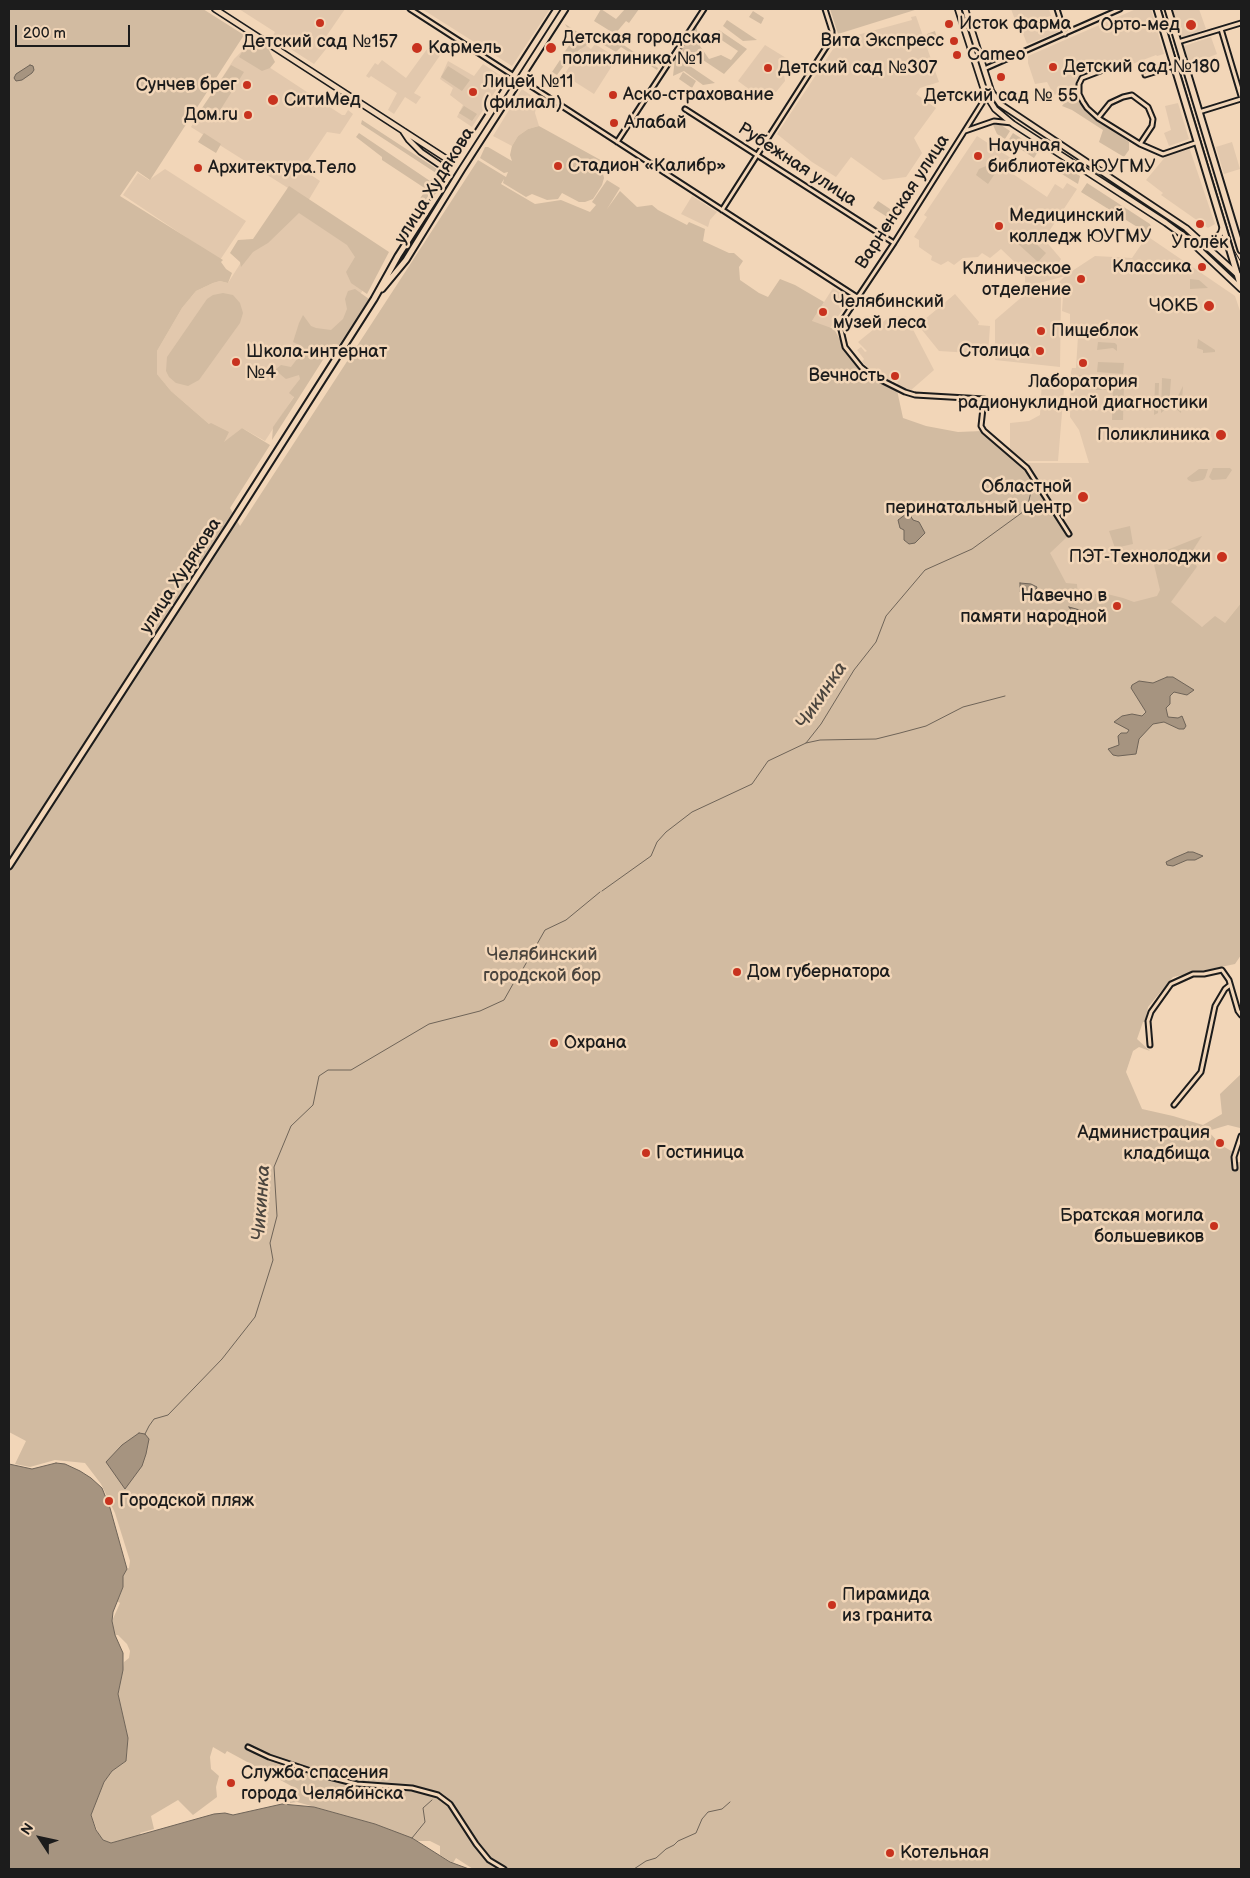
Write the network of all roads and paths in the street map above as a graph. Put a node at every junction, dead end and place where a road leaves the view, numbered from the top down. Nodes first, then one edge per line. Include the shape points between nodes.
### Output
1 (215, 9) edge
2 (410, 9) edge
3 (557, 9) edge
4 (565, 9) edge
5 (704, 9) edge
6 (825, 9) edge
7 (958, 9) edge
8 (965, 9) edge
9 (1056, 9) edge
10 (1120, 9) edge
11 (1158, 9) edge
12 (1168, 9) edge
13 (1241, 23) edge
14 (1221, 29) junction
15 (1064, 34) junction
16 (1178, 42) junction
17 (1174, 66) junction
18 (1108, 68) dead end
19 (984, 69) junction
20 (1145, 75) dead end
21 (517, 77) junction
22 (986, 96) junction
23 (1241, 98) edge
24 (686, 109) dead end
25 (1198, 111) junction
26 (1189, 113) junction
27 (1098, 118) junction
28 (1012, 124) junction
29 (403, 130) junction
30 (965, 132) junction
31 (618, 142) junction
32 (1198, 142) junction
33 (1140, 144) junction
34 (757, 156) junction
35 (456, 165) junction
36 (462, 169) junction
37 (445, 184) junction
38 (722, 210) junction
39 (1224, 225) junction
40 (1200, 240) junction
41 (894, 243) junction
42 (1241, 250) edge
43 (1239, 276) edge
44 (1241, 288) edge
45 (857, 297) junction
46 (374, 299) junction
47 (1070, 534) dead end
48 (9, 866) edge
49 (1230, 985) junction
50 (1241, 1014) edge
51 (1150, 1045) dead end
52 (1174, 1105) dead end
53 (1241, 1136) edge
54 (1235, 1168) dead end
55 (248, 1747) dead end
56 (504, 1869) edge

1 - 29 main road
2 - 21 street
3 - 21 main road, улица Худякова
4 - 21 main road, улица Худякова
5 - 31 street
6 - 34 street via 832,38
7 - 22 main road
8 - 19 main road
9 - 15 street
10 - 15 street
11 - 17 main road
12 - 16 main road
13 - 14 street
14 - 16 street
14 - 23 street
15 - 19 street
16 - 25 main road
17 - 20 street
17 - 26 main road
18 - 27 street via 1080,80 1079,94
19 - 40 main road via 991,91 1002,106
21 - 31 street
21 - 35 main road, улица Худякова
21 - 36 main road, улица Худякова
22 - 28 main road via 994,109
22 - 30 street, Варненская улица
23 - 25 street
24 - 34 street, Рубежная улица
25 - 26 main road
25 - 42 main road
26 - 32 main road
27 - 33 street
27 - 33 street via 1110,103 1132,96 1148,108 1153,119
28 - 30 street via 994,121
28 - 44 main road via 1188,239
29 - 35 main road
29 - 37 main road via 421,152 443,167
30 - 41 street, Варненская улица
31 - 38 street
32 - 33 street via 1163,154
32 - 39 main road
34 - 38 street
34 - 41 street, Рубежная улица
35 - 36 main road
35 - 37 main road, улица Худякова
36 - 46 main road, улица Худякова via 406,260
37 - 46 main road, улица Худякова
38 - 45 street
39 - 40 main road via 1214,241 1205,243
39 - 43 main road
40 - 43 main road
41 - 45 street, Варненская улица
43 - 44 main road
45 - 47 street, Варненская улица via 842,321 841,330 844,347 861,367 915,395 984,399 981,426 984,431 1027,468
46 - 48 main road, улица Худякова
49 - 50 street
49 - 51 street via 1222,970 1193,974 1171,984 1150,1012
49 - 52 street via 1215,1006 1201,1072
53 - 54 street via 1234,1157
55 - 56 street via 329,1778 356,1784 412,1788 438,1795 450,1804 489,1860

